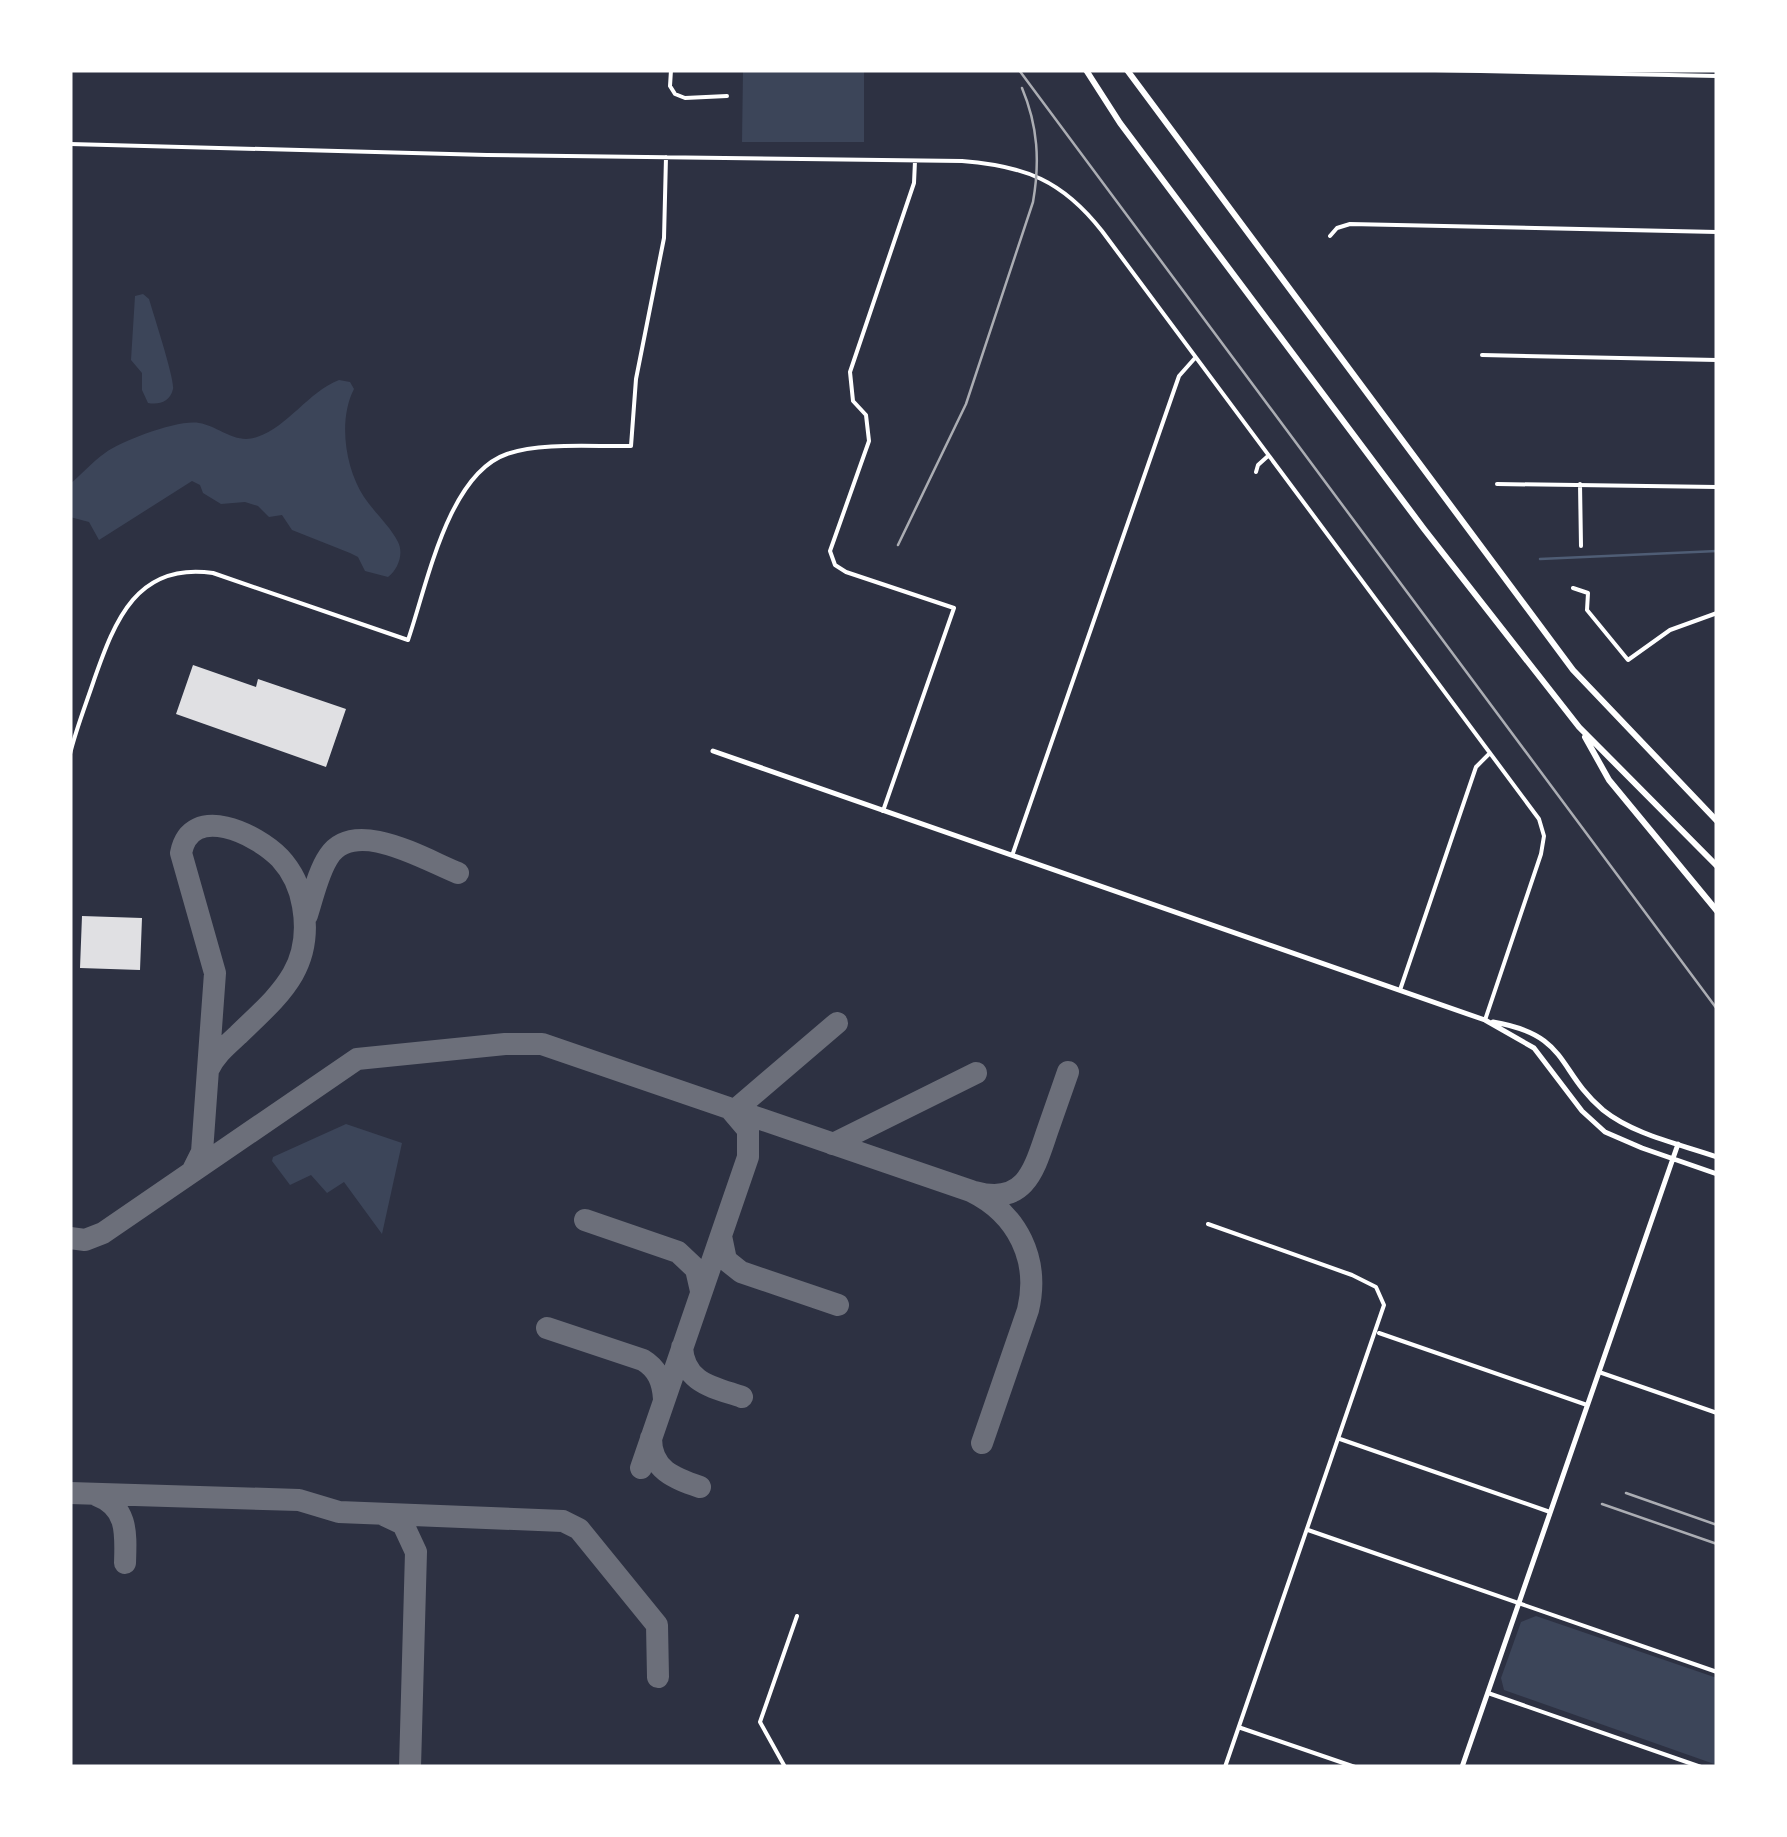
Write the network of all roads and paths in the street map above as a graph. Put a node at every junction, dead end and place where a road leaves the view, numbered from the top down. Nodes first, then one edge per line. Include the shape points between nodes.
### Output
1 (670, 70) edge
2 (1086, 70) edge
3 (1127, 70) edge
4 (1435, 70) edge
5 (1717, 76) edge
6 (727, 96) dead end
7 (70, 144) edge
8 (666, 157) junction
9 (915, 160) junction
10 (1717, 232) edge
11 (1330, 236) dead end
12 (1482, 356) dead end
13 (1195, 358) junction
14 (1717, 360) edge
15 (1268, 456) junction
16 (1256, 472) dead end
17 (1497, 484) dead end
18 (1580, 484) junction
19 (1717, 487) edge
20 (1581, 546) dead end
21 (1573, 588) dead end
22 (1717, 613) edge
23 (1579, 727) junction
24 (714, 751) dead end
25 (1490, 753) junction
26 (70, 754) edge
27 (883, 811) junction
28 (1717, 822) edge
29 (1012, 856) junction
30 (1717, 866) edge
31 (1717, 911) edge
32 (1399, 990) junction
33 (1485, 1020) junction
34 (1678, 1144) junction
35 (1717, 1157) edge
36 (1674, 1159) junction
37 (1717, 1174) edge
38 (1208, 1224) dead end
39 (1377, 1332) junction
40 (1599, 1372) junction
41 (1587, 1405) junction
42 (1717, 1413) edge
43 (1340, 1439) junction
44 (1550, 1512) junction
45 (1308, 1530) junction
46 (1518, 1604) junction
47 (797, 1616) dead end
48 (1717, 1672) edge
49 (1488, 1693) junction
50 (1239, 1728) junction
51 (785, 1767) edge
52 (1225, 1767) edge
53 (1355, 1767) edge
54 (1462, 1767) edge
55 (1701, 1767) edge

1 - 6 street via 675,94
2 - 23 highway via 1400,498
3 - 28 highway via 1573,670
4 - 5 street
7 - 8 street
8 - 9 street
8 - 26 street via 664,238 636,378 631,446 523,450 472,476 449,520 408,640 222,575 171,576 140,591 117,619
9 - 13 street via 1004,166 1055,185 1093,220
9 - 27 street via 914,183 850,372 869,441 830,551 846,572 954,608
10 - 11 street via 1350,224
12 - 14 street
13 - 15 street
13 - 29 street via 1172,394
15 - 16 street
15 - 25 street
17 - 18 street
18 - 19 street
18 - 20 street
21 - 22 street via 1588,593 1586,610 1628,660 1670,630
23 - 30 highway
23 - 31 highway via 1610,780
24 - 27 street
25 - 32 street via 1476,767
25 - 33 street via 1533,808 1544,836
27 - 29 street
29 - 32 street
32 - 33 street
33 - 34 street via 1542,1038 1603,1110
33 - 36 street via 1534,1048 1592,1122 1619,1140
34 - 35 street
34 - 36 street
36 - 37 street
36 - 40 street
38 - 39 street via 1376,1287 1384,1305
39 - 41 street
39 - 43 street
40 - 41 street
40 - 42 street
41 - 44 street
43 - 44 street
43 - 45 street
44 - 46 street
45 - 46 street
45 - 50 street
46 - 48 street
46 - 49 street
47 - 51 street via 760,1722
49 - 54 street
49 - 55 street
50 - 52 street
50 - 53 street

